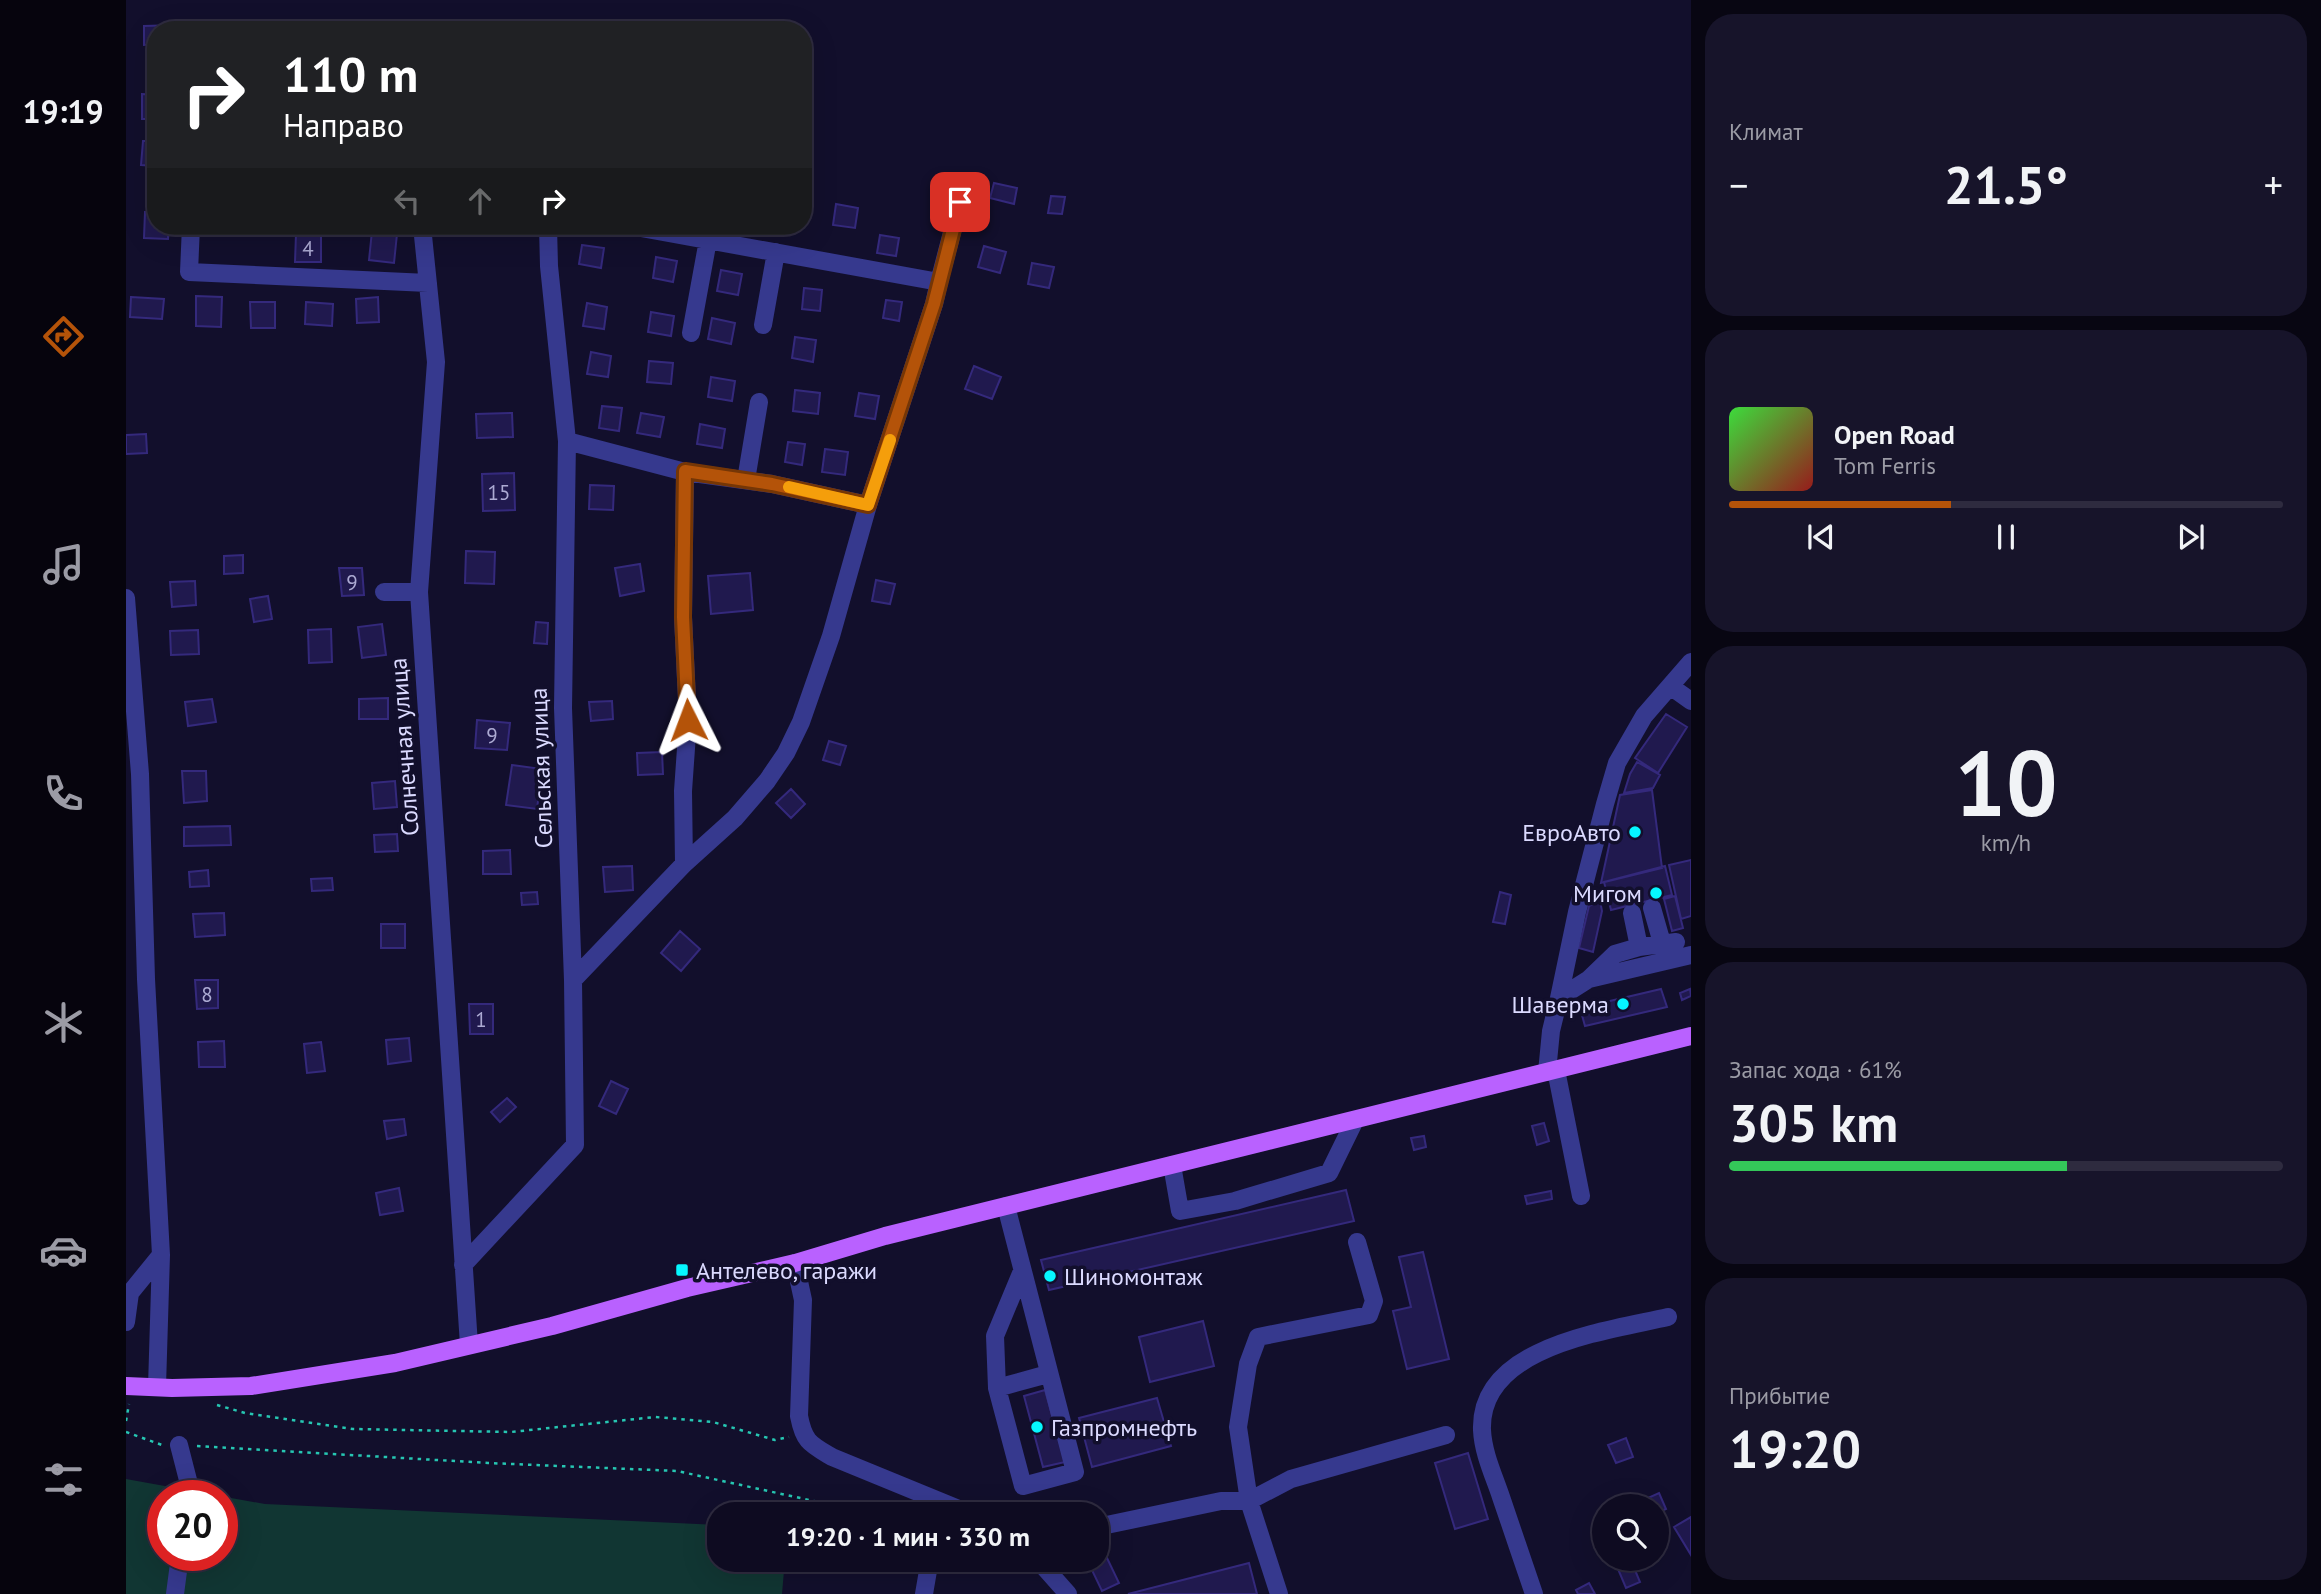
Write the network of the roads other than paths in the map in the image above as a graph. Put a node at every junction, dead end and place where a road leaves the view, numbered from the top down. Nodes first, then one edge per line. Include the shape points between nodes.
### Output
1 (960, 202) dead end
2 (190, 235) edge
3 (423, 235) edge
4 (548, 235) edge
5 (680, 235) edge
6 (708, 240) junction
7 (776, 252) junction
8 (939, 282) junction
9 (428, 283) junction
10 (763, 326) dead end
11 (691, 332) dead end
12 (759, 402) dead end
13 (568, 441) junction
14 (685, 471) junction
15 (746, 480) junction
16 (868, 505) junction
17 (384, 592) dead end
18 (419, 592) junction
19 (126, 598) edge
20 (1691, 662) edge
21 (1670, 686) junction
22 (1691, 701) edge
23 (684, 864) junction
24 (1652, 908) dead end
25 (1632, 913) dead end
26 (1639, 947) junction
27 (1680, 947) edge
28 (1590, 979) junction
29 (573, 980) junction
30 (1559, 998) junction
31 (1691, 1036) edge
32 (1551, 1071) junction
33 (1355, 1120) junction
34 (1172, 1165) junction
35 (1581, 1196) dead end
36 (1006, 1206) junction
37 (1357, 1242) dead end
38 (161, 1255) junction
39 (795, 1263) junction
40 (463, 1265) junction
41 (1022, 1271) junction
42 (128, 1293) edge
43 (1668, 1317) dead end
44 (126, 1322) edge
45 (469, 1346) junction
46 (1048, 1374) junction
47 (126, 1386) edge
48 (157, 1387) junction
49 (997, 1388) junction
50 (1446, 1435) dead end
51 (179, 1445) road end
52 (188, 1480) edge
53 (1250, 1501) junction
54 (930, 1502) edge
55 (1109, 1524) edge
56 (178, 1571) edge
57 (928, 1572) edge
58 (1049, 1572) edge
59 (175, 1594) edge
60 (924, 1594) edge
61 (1068, 1594) edge
62 (1279, 1594) edge
63 (1534, 1594) edge

1 - 8 street
2 - 9 street via 188,272
3 - 9 street, Солнечная улица
4 - 13 street, Сельская улица
5 - 6 street
6 - 7 street
6 - 11 street
7 - 8 street
7 - 10 street
8 - 16 street
9 - 18 street, Солнечная улица via 436,362
12 - 15 street
13 - 14 street
13 - 29 street, Сельская улица via 563,708
14 - 15 street
14 - 23 street via 683,617 688,720
15 - 16 street
16 - 23 street via 831,636 786,753 735,818
17 - 18 street
18 - 40 street, Солнечная улица
19 - 38 street via 140,774
20 - 21 street
21 - 22 street
21 - 30 street via 1644,716 1617,763
23 - 29 street
24 - 27 street
25 - 26 street
26 - 27 street
26 - 28 street via 1615,954
27 - 28 street
28 - 30 street
29 - 40 street, Сельская улица via 575,1145
30 - 32 street via 1551,1031
31 - 32 main road
32 - 33 main road
32 - 35 street
33 - 34 main road
33 - 34 street via 1329,1173 1235,1200 1180,1211
34 - 36 main road
36 - 39 main road
36 - 41 street
37 - 53 street via 1374,1301 1369,1315 1258,1337 1248,1364 1237,1427
38 - 42 street
38 - 48 street
39 - 45 main road
39 - 54 street via 803,1300 799,1416 803,1435 832,1457
40 - 45 street, Солнечная улица
41 - 46 street
41 - 49 street via 995,1336
42 - 44 street
43 - 63 street via 1566,1340 1504,1374 1490,1393 1483,1412 1484,1442
45 - 48 main road via 251,1386
46 - 49 street
46 - 49 street via 1074,1472 1023,1486
47 - 48 main road
50 - 53 street via 1292,1479
51 - 52 street
53 - 55 street via 1221,1500
53 - 62 street
56 - 59 street
57 - 60 street
58 - 61 street

